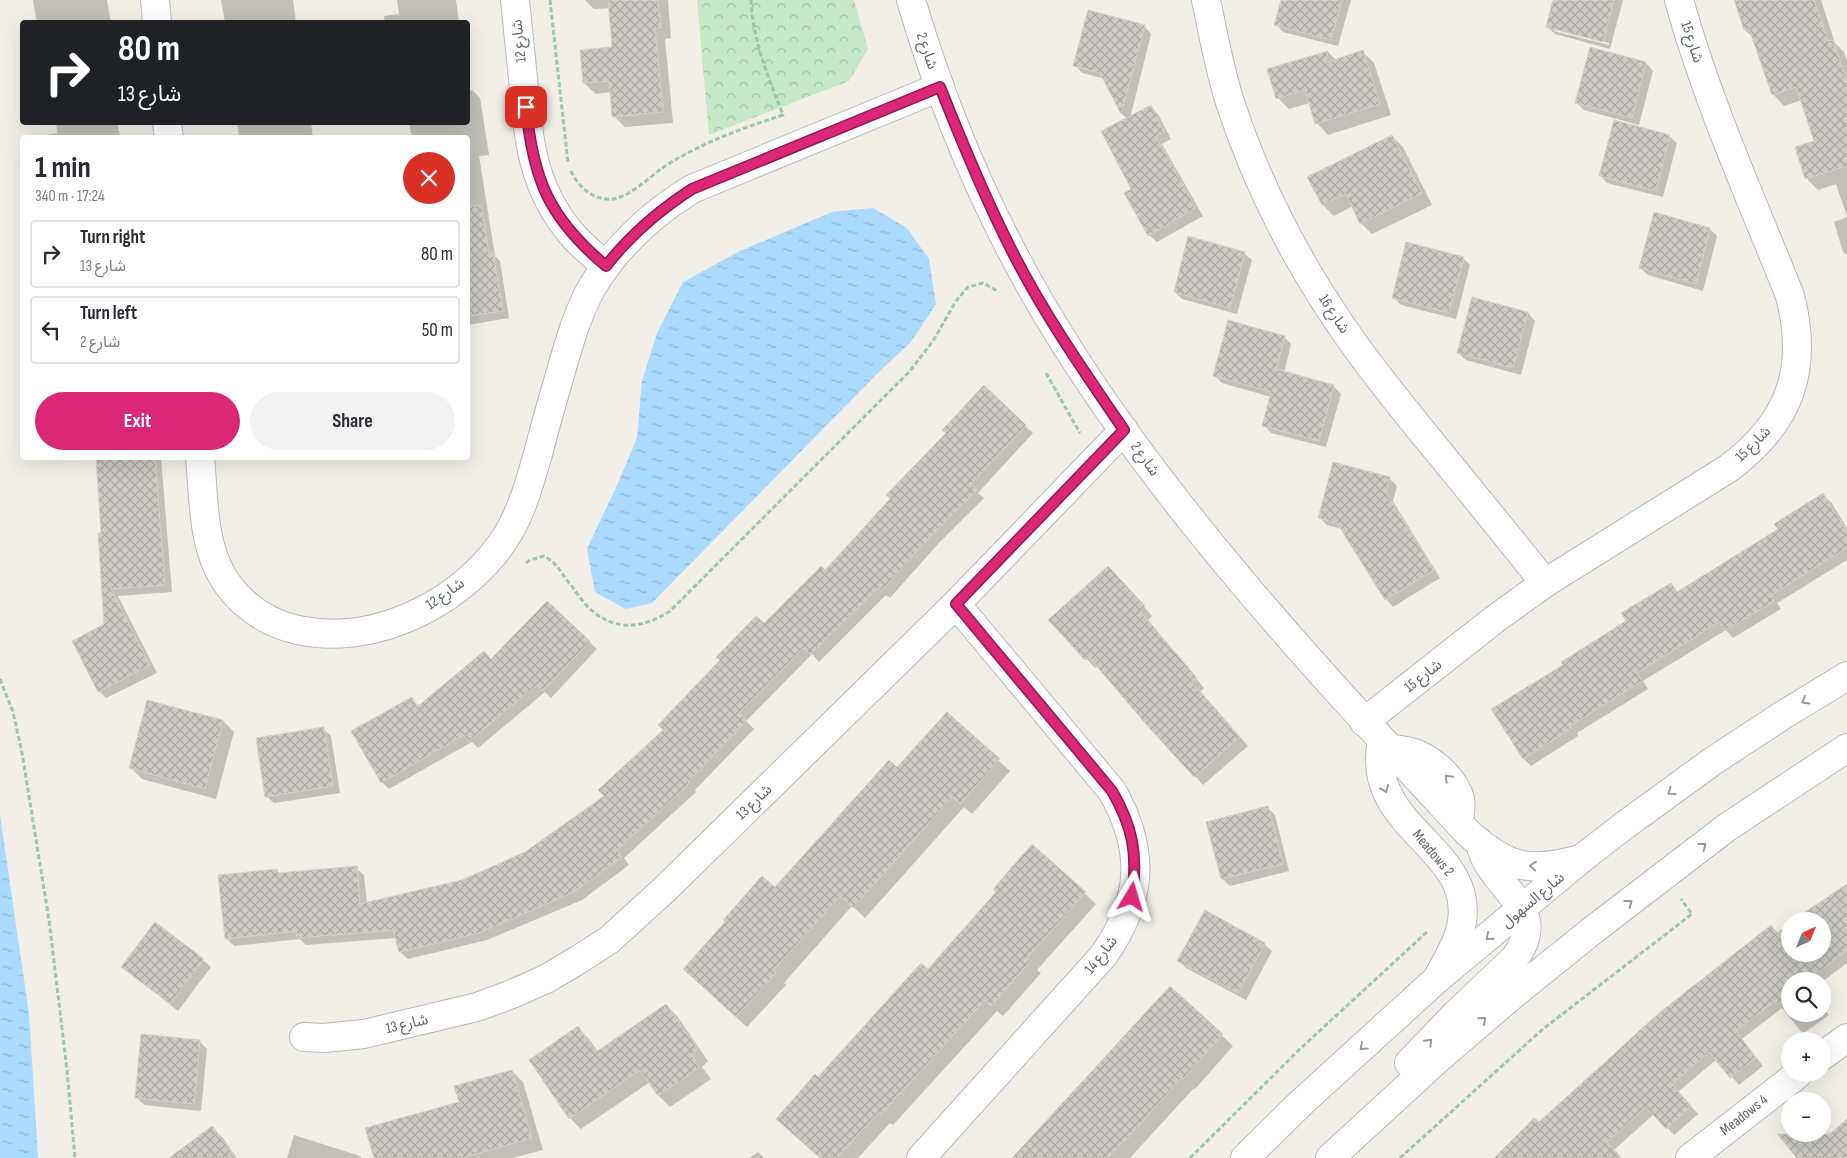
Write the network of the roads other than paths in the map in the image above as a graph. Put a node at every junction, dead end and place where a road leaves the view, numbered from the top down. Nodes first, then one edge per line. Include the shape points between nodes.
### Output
1 (155, 0) edge
2 (515, 0) edge
3 (911, 0) edge
4 (1206, 0) edge
5 (1679, 0) edge
6 (157, 20) edge
7 (940, 87) junction
8 (606, 266) junction
9 (1124, 430) junction
10 (200, 460) edge
11 (1545, 583) junction
12 (956, 604) junction
13 (1847, 676) edge
14 (1379, 737) junction
15 (1847, 748) edge
16 (1469, 833) junction
17 (1441, 859) junction
18 (1581, 859) junction
19 (1522, 909) junction
20 (1437, 979) junction
21 (304, 1037) dead end
22 (1847, 1038) edge
23 (1831, 1050) edge
24 (1788, 1082) edge
25 (921, 1158) edge
26 (1245, 1158) edge
27 (1329, 1158) edge
28 (1690, 1158) edge

1 - 6 street
2 - 8 street, شارع 12 via 529,142 535,167 552,205 570,232
3 - 7 street, شارع 2
4 - 11 street, شارع 16 via 1229,99 1275,209 1304,266 1380,379
5 - 11 street, شارع 15 via 1716,112 1790,296 1798,344 1796,369 1790,393 1779,415 1749,453
7 - 8 street, شارع 12 via 692,189 645,223
7 - 9 street, شارع 2 via 974,174 1015,258 1067,347
8 - 10 street, شارع 12 via 591,290 568,345 521,509 509,533 493,554 460,585 407,618 381,628 328,635 285,627 247,606 219,572 211,551
9 - 12 street, شارع 13
9 - 14 street, شارع 2 via 1216,552
11 - 14 street, شارع 15 via 1495,619
12 - 21 street, شارع 13 via 609,940 537,982 477,1007 364,1034
12 - 25 street, شارع 14 via 1112,791 1130,831 1135,875 1126,918 1103,956
13 -> 18 street, شارع السهول via 1713,761
16 -> 14 street via 1454,785 1436,765
14 -> 17 street, Meadows 2 via 1380,768 1386,794
27 -> 15 street via 1516,992 1726,828
16 - 17 street
18 -> 16 street via 1555,866 1525,866 1498,856
16 - 19 street via 1490,868
17 - 20 street, Meadows 2 via 1453,875 1463,913 1458,939
18 - 19 street, شارع السهول
19 -> 20 street, شارع السهول
27 -> 19 street via 1410,1062 1516,958 1527,935 1527,921
20 -> 26 street, شارع السهول
22 - 23 street
24 - 28 street, Meadows 4

